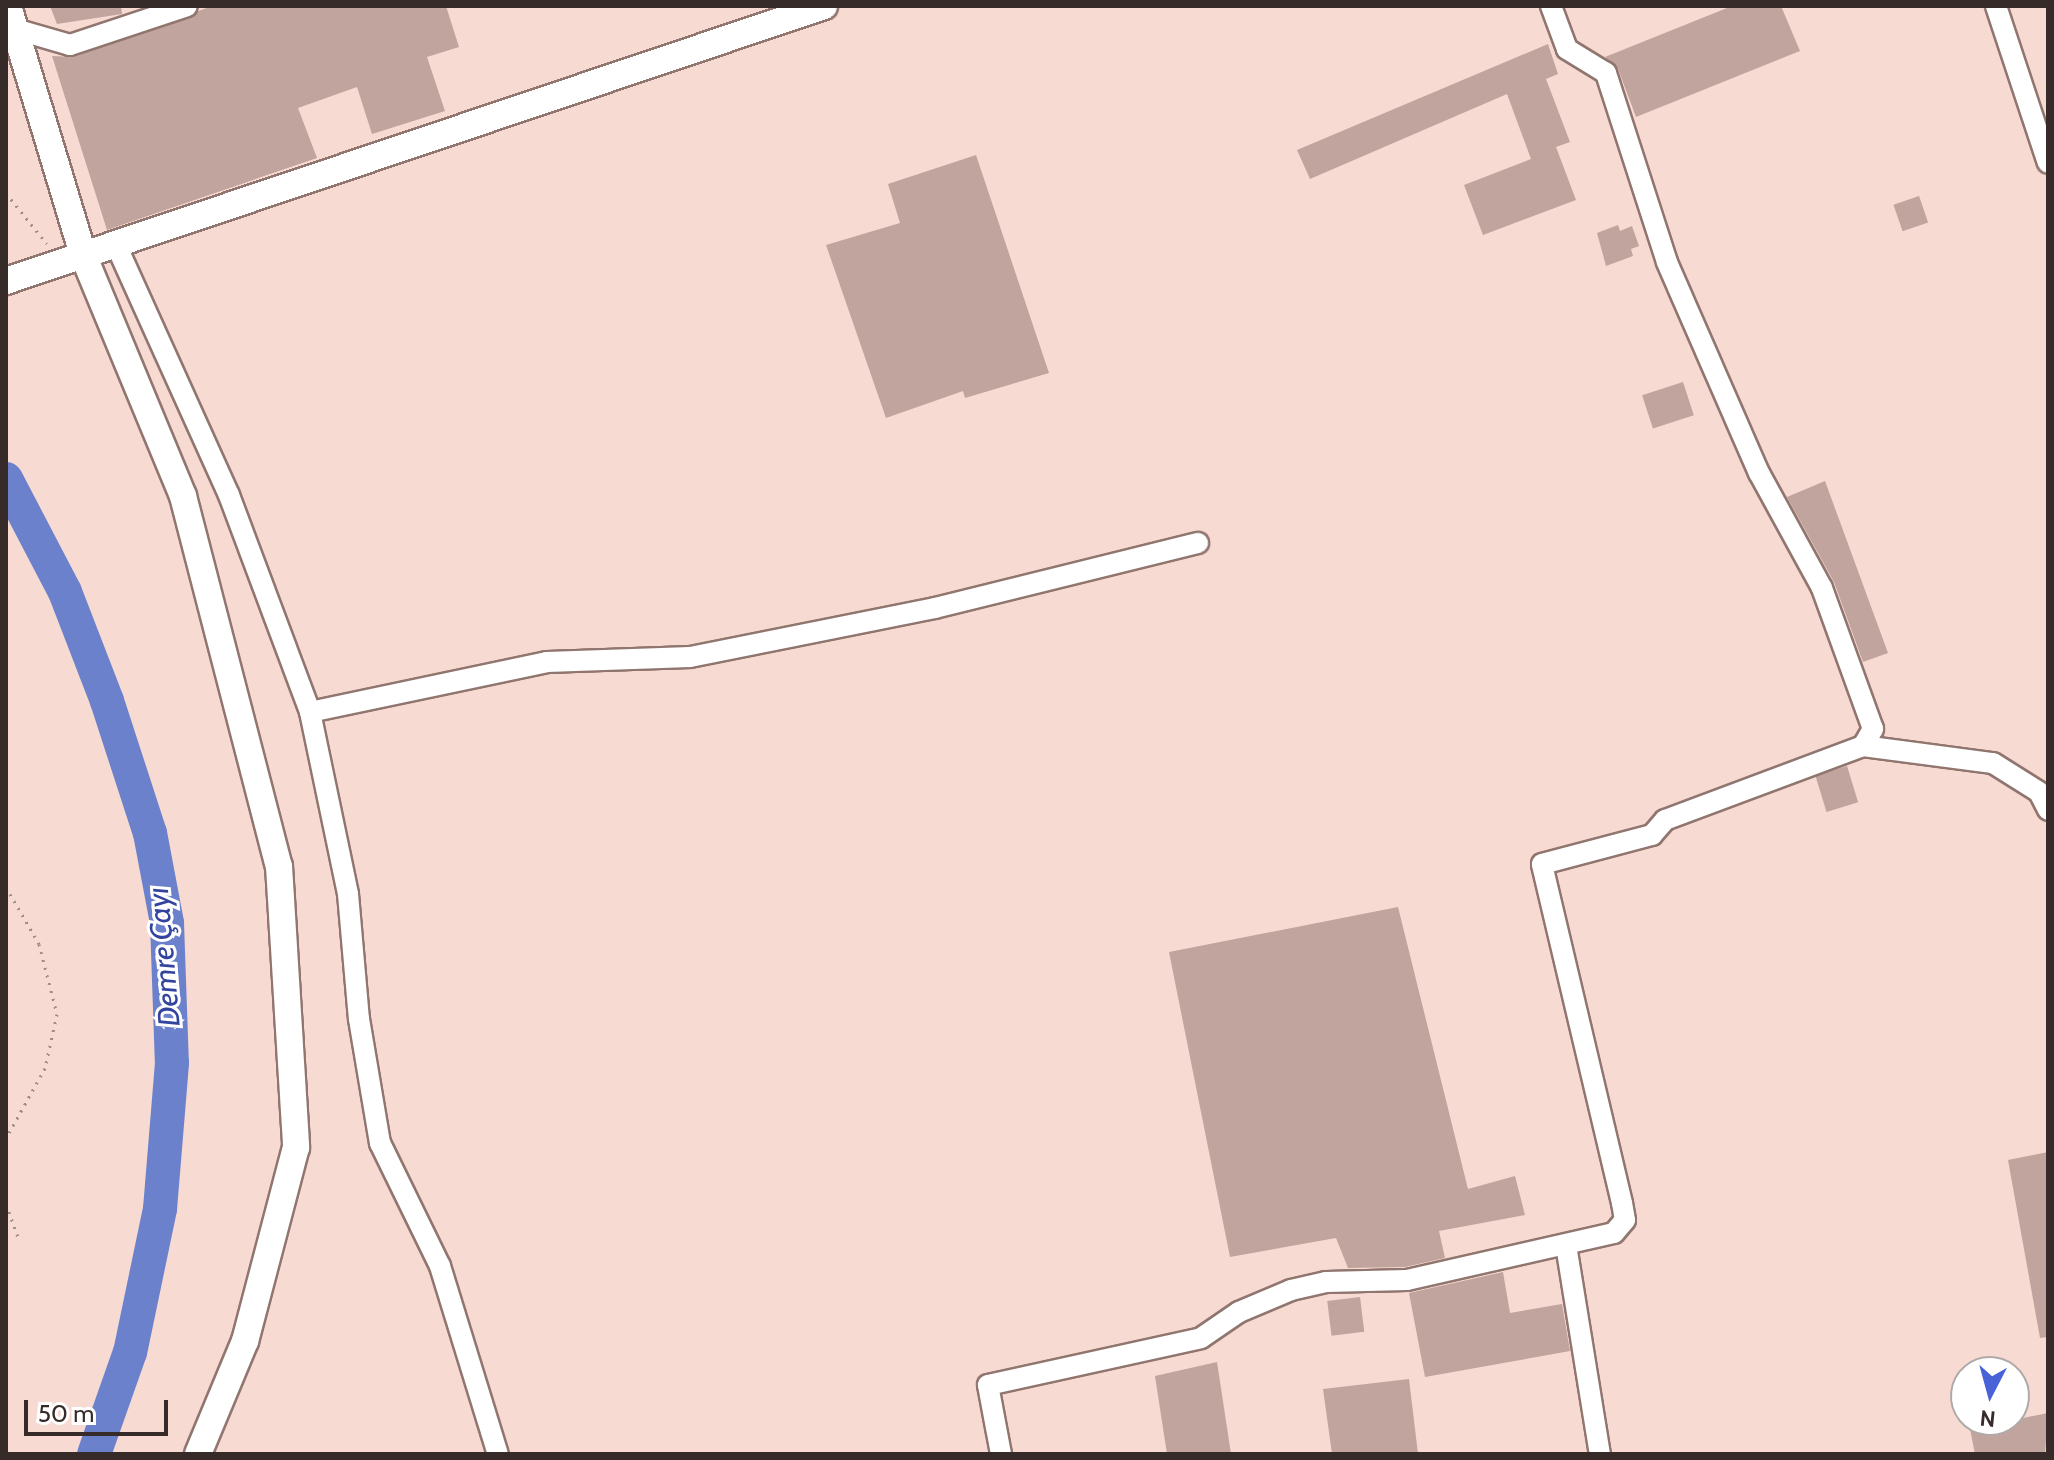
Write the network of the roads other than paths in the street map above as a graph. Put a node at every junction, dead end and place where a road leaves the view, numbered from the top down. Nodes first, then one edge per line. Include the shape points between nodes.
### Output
1 (187, 6) edge
2 (824, 6) edge
3 (1551, 6) edge
4 (1996, 6) edge
5 (12, 17) edge
6 (2048, 163) edge
7 (117, 247) junction
8 (84, 257) junction
9 (14, 279) edge
10 (1198, 543) dead end
11 (310, 712) junction
12 (1863, 746) junction
13 (2048, 810) edge
14 (1566, 1245) junction
15 (198, 1454) edge
16 (498, 1454) edge
17 (1001, 1454) edge
18 (1600, 1454) edge

1 - 5 street via 70,45
2 - 7 street
3 - 12 street via 1567,49 1606,73 1667,262 1759,473 1822,588 1873,729
4 - 6 street
5 - 8 street
7 - 8 street
7 - 11 street via 229,495
8 - 9 street
8 - 15 street via 183,496 279,866 296,1147 245,1341
10 - 11 street via 935,608 690,657 547,662
11 - 16 street via 348,894 359,1019 380,1143 440,1266
12 - 13 street via 1993,763 2039,792
12 - 14 street via 1665,820 1652,835 1542,864 1625,1220 1614,1233
14 - 17 street via 1407,1280 1326,1282 1291,1290 1239,1312 1201,1338 988,1385
14 - 18 street

